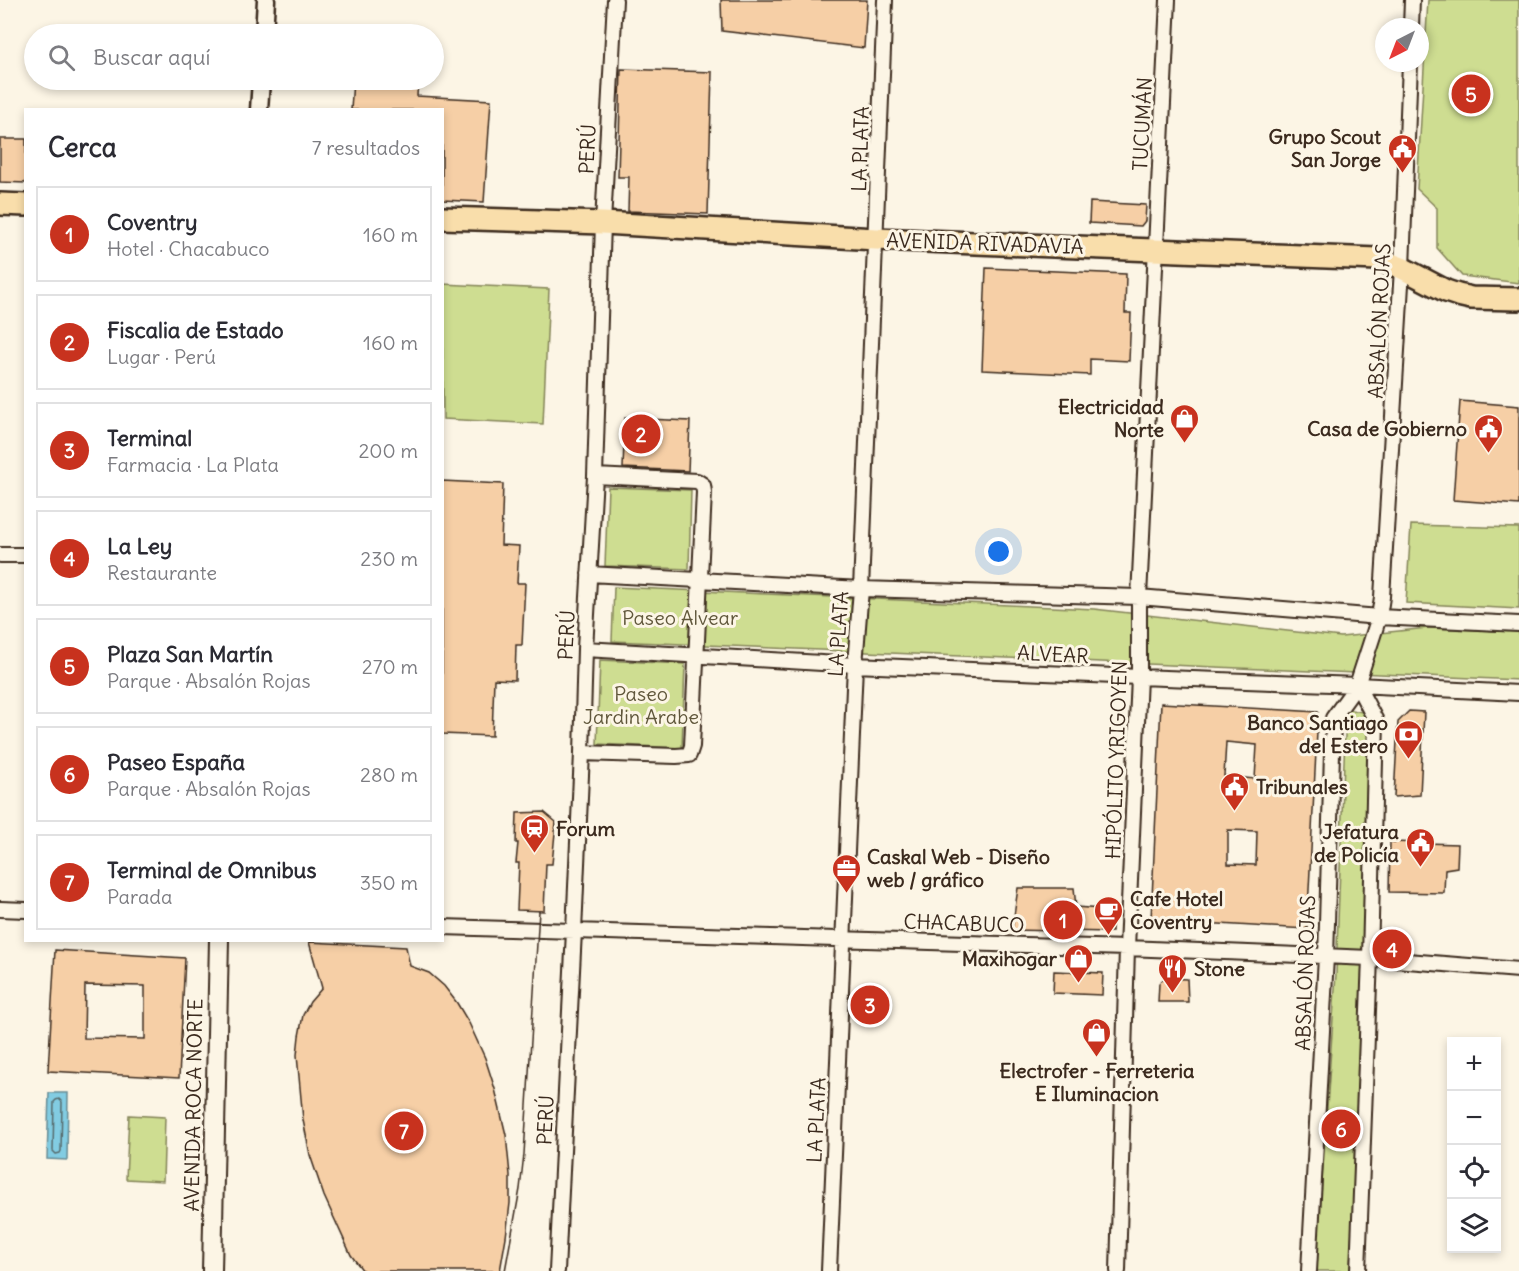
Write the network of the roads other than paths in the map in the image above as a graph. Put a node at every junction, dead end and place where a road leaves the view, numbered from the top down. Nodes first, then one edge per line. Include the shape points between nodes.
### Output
1 (266, 0) edge
2 (615, 0) edge
3 (885, 0) edge
4 (1168, 0) edge
5 (1412, 0) edge
6 (1411, 18) edge
7 (265, 24) edge
8 (1410, 72) edge
9 (260, 90) edge
10 (259, 108) edge
11 (0, 204) edge
12 (24, 205) edge
13 (444, 218) edge
14 (603, 223) junction
15 (876, 239) junction
16 (1156, 250) junction
17 (1402, 268) junction
18 (1519, 299) edge
19 (595, 476) junction
20 (0, 555) edge
21 (24, 555) edge
22 (589, 574) junction
23 (699, 580) junction
24 (861, 589) junction
25 (1139, 597) junction
26 (1379, 616) junction
27 (1519, 624) edge
28 (585, 649) junction
29 (695, 655) junction
30 (855, 664) junction
31 (1139, 677) junction
32 (1357, 685) junction
33 (1519, 693) edge
34 (582, 753) junction
35 (0, 909) edge
36 (24, 910) edge
37 (444, 927) edge
38 (574, 931) junction
39 (844, 938) junction
40 (219, 942) edge
41 (1127, 948) junction
42 (1326, 957) junction
43 (1370, 958) junction
44 (1519, 970) edge
45 (212, 1271) edge
46 (557, 1271) edge
47 (829, 1271) edge
48 (1118, 1271) edge
49 (1309, 1271) edge
50 (1358, 1271) edge

1 - 7 street
2 - 14 street, PERÚ
3 - 15 street, LA PLATA
4 - 16 street, TUCUMÁN
5 - 6 street
8 - 17 street, ABSALÓN ROJAS
9 - 10 street
11 - 12 main road
13 - 14 main road, AVENIDA RIVADAVIA
14 - 15 main road, AVENIDA RIVADAVIA
14 - 19 street, PERÚ
15 - 16 main road, AVENIDA RIVADAVIA
15 - 24 street, LA PLATA
16 - 17 main road, AVENIDA RIVADAVIA via 1378,259
16 - 25 street, HIPÓLITO YRIGOYEN
17 - 18 main road, AVENIDA RIVADAVIA via 1458,295
17 - 26 street, ABSALÓN ROJAS
19 - 22 street, PERÚ
19 - 23 street via 697,481 703,485
20 - 21 street
22 - 23 street
22 - 28 street, PERÚ
23 - 24 street
23 - 29 street
24 - 25 street
24 - 30 street, LA PLATA
25 - 26 street
25 - 31 street, HIPÓLITO YRIGOYEN
26 - 27 street
26 - 32 street, ABSALÓN ROJAS
28 - 29 street, ALVEAR
28 - 34 street, PERÚ
29 - 30 street, ALVEAR
29 - 34 street via 689,755
30 - 31 street, ALVEAR
30 - 39 street, LA PLATA
31 - 32 street, ALVEAR
31 - 41 street, HIPÓLITO YRIGOYEN
32 - 33 street, ALVEAR
32 - 42 street, ABSALÓN ROJAS via 1333,718
32 - 43 street via 1376,721
34 - 38 street, PERÚ
35 - 36 street
37 - 38 street, CHACABUCO
38 - 39 street, CHACABUCO
38 - 46 street, PERÚ
39 - 41 street, CHACABUCO
39 - 47 street, LA PLATA
40 - 45 main road, AVENIDA ROCA NORTE
41 - 42 street, CHACABUCO
41 - 48 street, HIPÓLITO YRIGOYEN
42 - 43 street, CHACABUCO
42 - 49 street, ABSALÓN ROJAS
43 - 44 street, CHACABUCO
43 - 50 street

